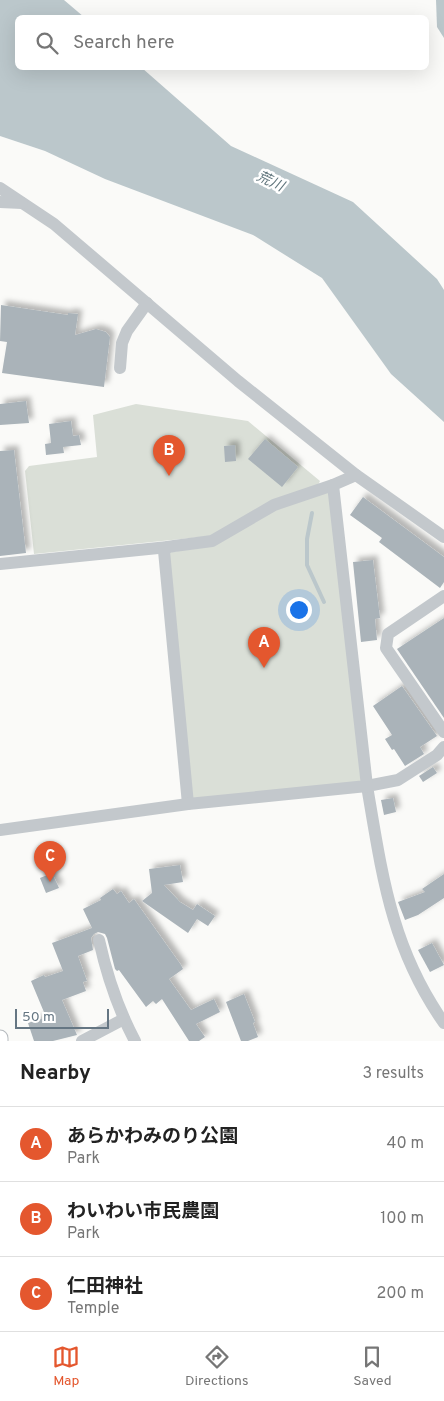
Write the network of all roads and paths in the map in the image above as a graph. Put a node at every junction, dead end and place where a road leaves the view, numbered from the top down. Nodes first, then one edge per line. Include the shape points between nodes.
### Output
1 (0, 188) edge
2 (0, 202) edge
3 (23, 203) junction
4 (148, 303) junction
5 (120, 368) dead end
6 (356, 475) junction
7 (333, 485) junction
8 (444, 538) edge
9 (168, 547) junction
10 (0, 564) edge
11 (444, 596) edge
12 (444, 732) edge
13 (440, 751) edge
14 (444, 766) edge
15 (367, 786) junction
16 (188, 804) junction
17 (0, 830) edge
18 (99, 940) dead end
19 (124, 1019) junction
20 (444, 1023) edge
21 (82, 1041) edge
22 (136, 1041) edge

1 - 3 street
2 - 3 street
3 - 4 street via 54,224
4 - 5 street via 127,331 122,343
4 - 6 street via 238,381
6 - 7 street
6 - 8 street
7 - 9 street via 274,505 212,541
7 - 15 street
9 - 10 street
9 - 16 street via 164,550 164,565
11 - 12 street via 388,634 386,648
13 - 14 street
13 - 15 street via 398,780
15 - 16 street
15 - 20 street via 386,892 397,930 408,962
16 - 17 street
18 - 19 street via 107,976
19 - 21 street
19 - 22 street

